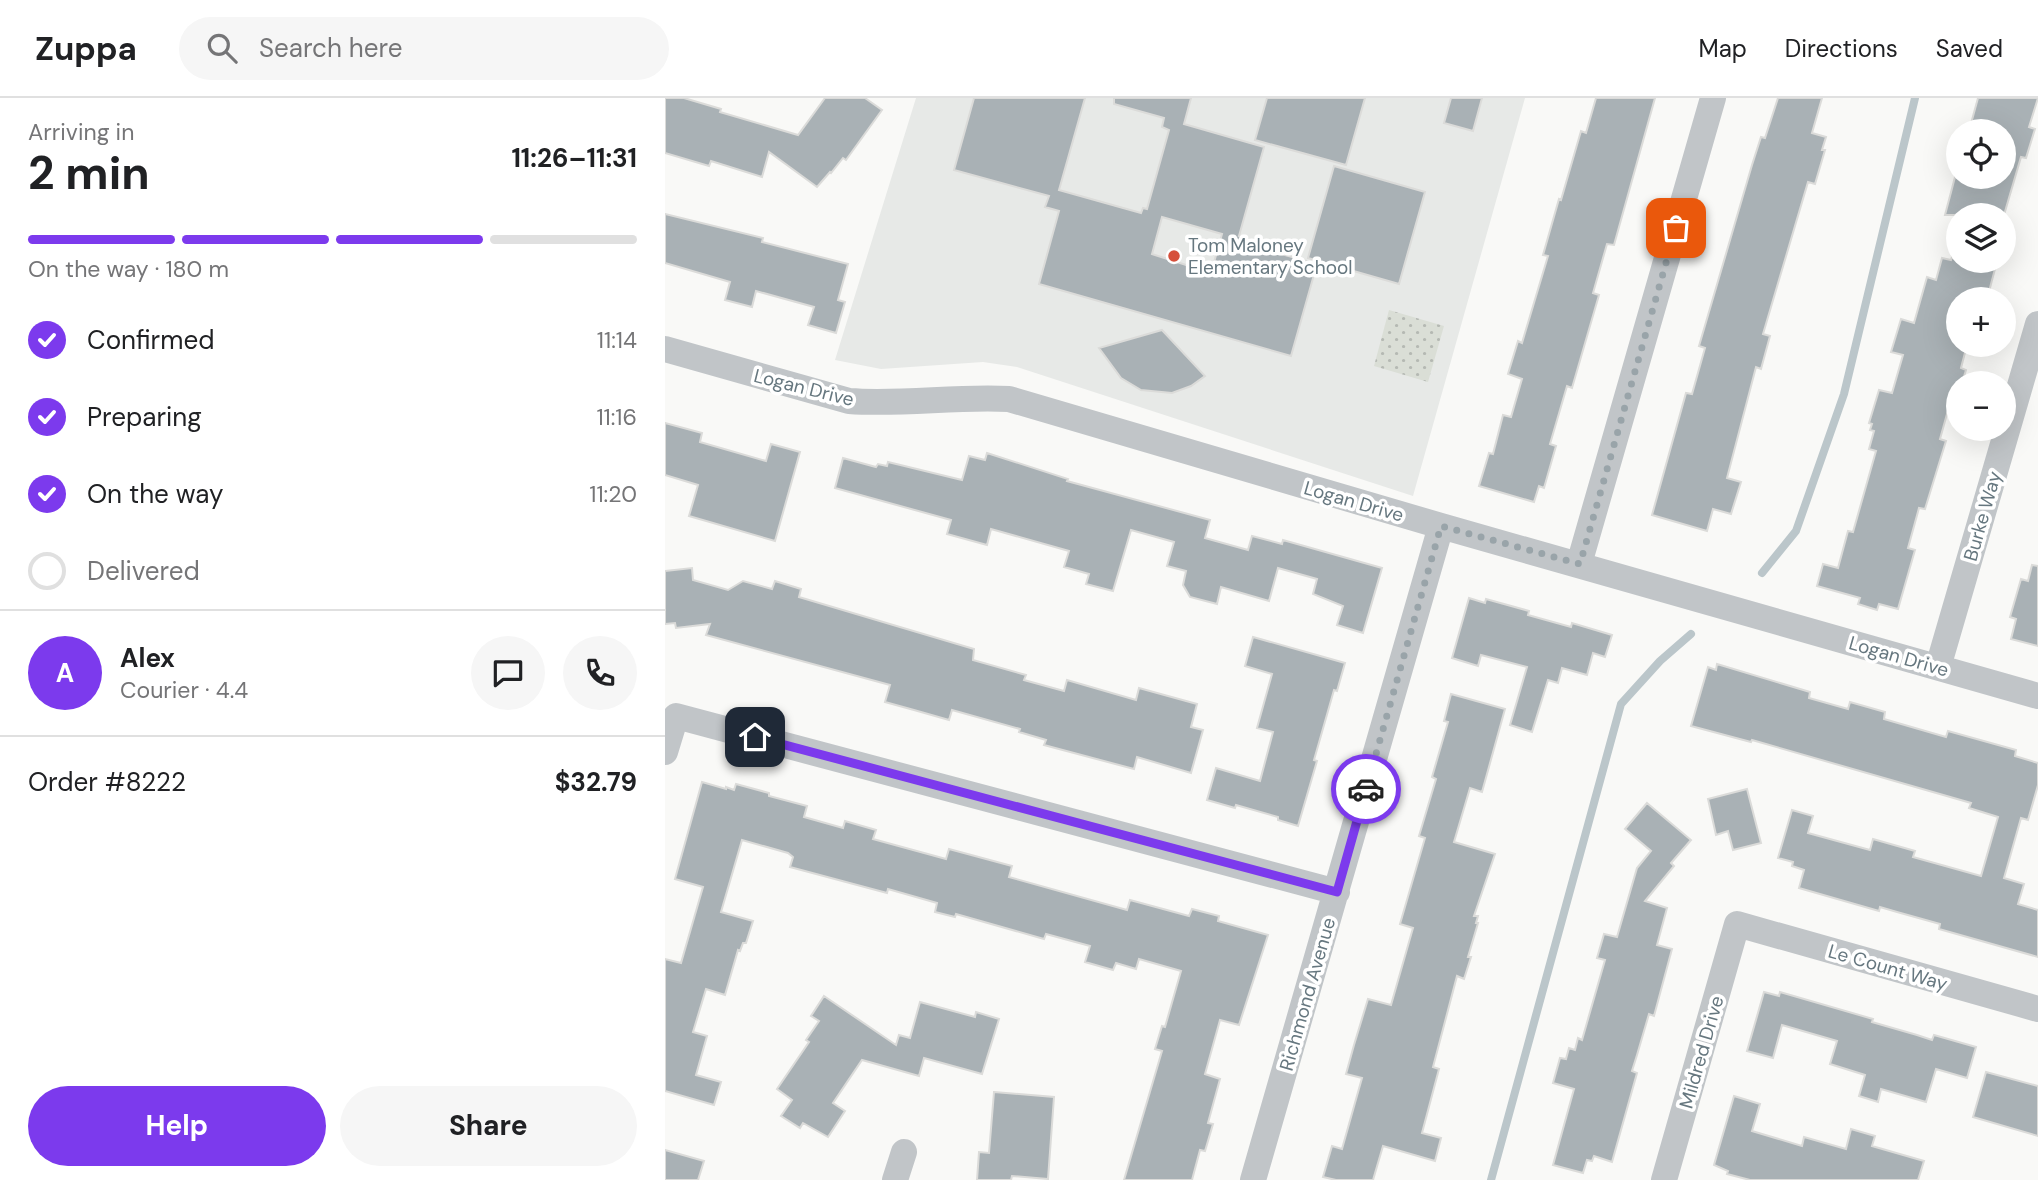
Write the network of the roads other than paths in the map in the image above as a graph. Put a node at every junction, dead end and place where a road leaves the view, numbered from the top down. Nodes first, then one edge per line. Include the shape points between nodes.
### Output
1 (1713, 98) edge
2 (2038, 324) edge
3 (665, 349) edge
4 (1441, 526) junction
5 (1580, 564) junction
6 (1938, 667) junction
7 (2038, 696) edge
8 (665, 752) edge
9 (1337, 892) junction
10 (1737, 924) joint
11 (2038, 1009) edge
12 (904, 1152) dead end
13 (895, 1180) edge
14 (1253, 1180) edge
15 (1664, 1180) edge

1 - 5 street
2 - 6 street, Burke Way
3 - 4 street, Logan Drive via 849,401 1009,399
4 - 5 street, Logan Drive
4 - 9 street, Richmond Avenue
5 - 6 street, Logan Drive
6 - 7 street, Logan Drive
8 - 9 street via 676,716
9 - 14 street, Richmond Avenue
10 - 11 street, Le Count Way
10 - 15 street, Mildred Drive
12 - 13 street

